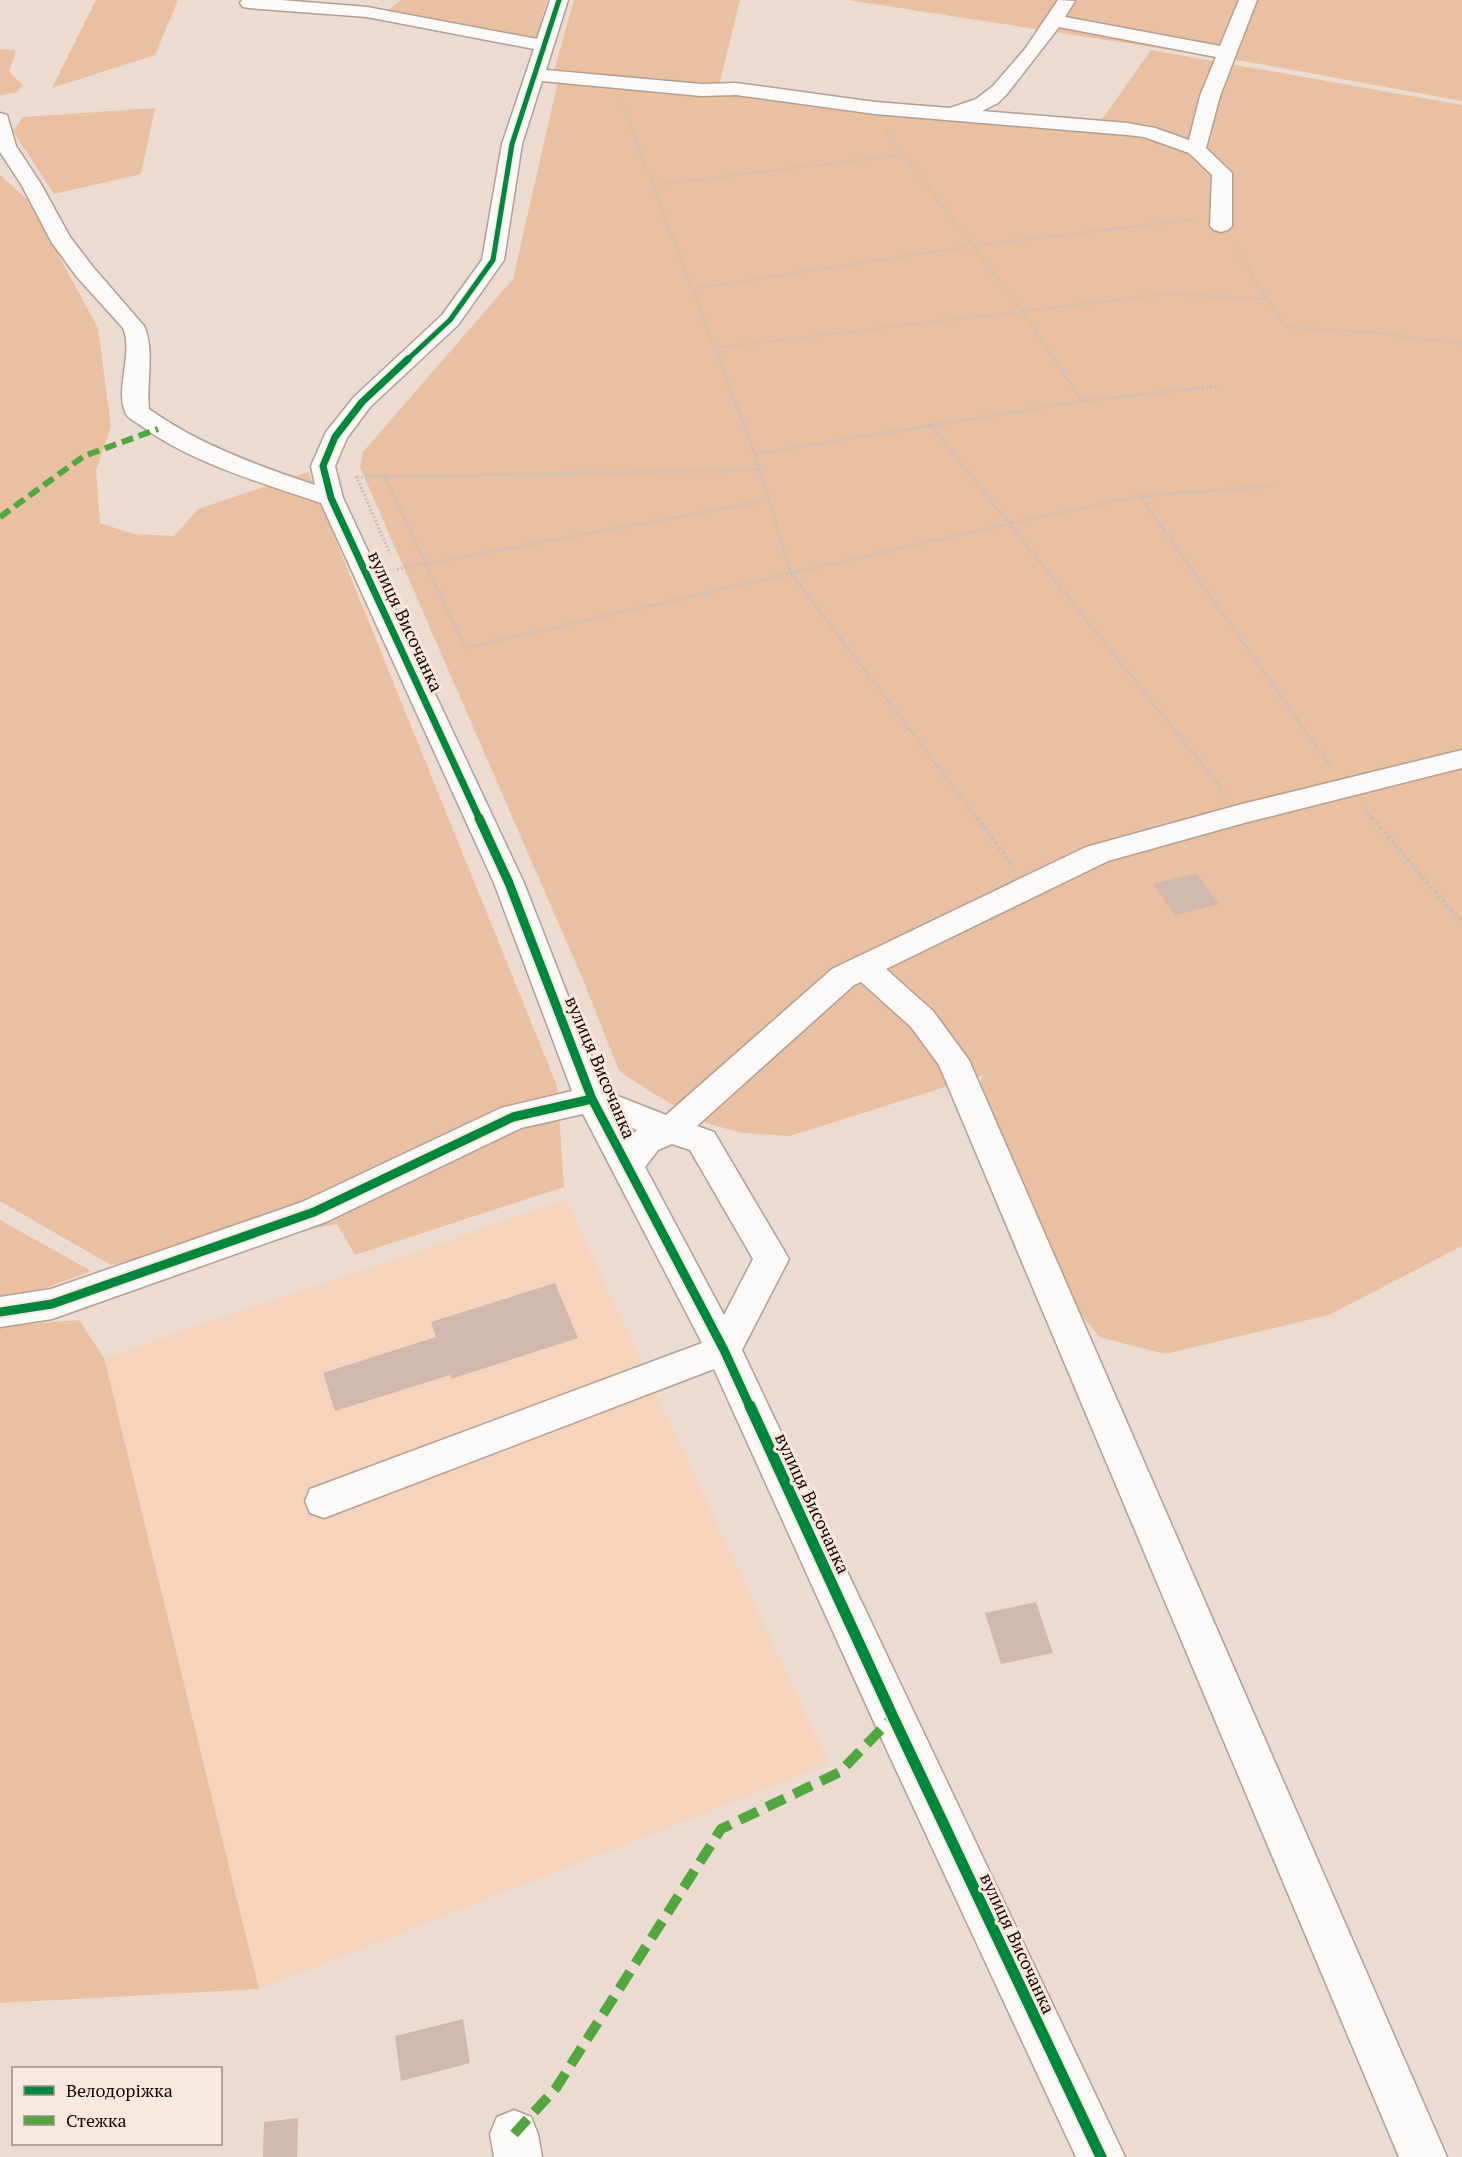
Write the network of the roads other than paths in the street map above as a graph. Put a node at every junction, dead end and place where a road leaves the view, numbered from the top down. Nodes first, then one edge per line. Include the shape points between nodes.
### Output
1 (559, 0) edge
2 (1066, 0) edge
3 (1248, 0) edge
4 (249, 3) dead end
5 (1055, 21) junction
6 (545, 46) junction
7 (1226, 53) junction
8 (536, 75) junction
9 (954, 113) junction
10 (0, 119) edge
11 (1196, 149) junction
12 (1221, 226) road end
13 (331, 498) junction
14 (1462, 759) edge
15 (864, 967) junction
16 (592, 1099) junction
17 (671, 1130) junction
18 (626, 1166) junction
19 (0, 1312) edge
20 (724, 1350) junction
21 (324, 1501) dead end
22 (1101, 2157) edge
23 (1424, 2157) edge

1 - 6 street, вулиця Височанка
2 - 5 street
3 - 7 street
4 - 6 street via 367,12
5 - 7 street
5 - 9 street via 990,99
6 - 8 street, вулиця Височанка
7 - 11 street
8 - 9 street via 700,90 736,89 875,108
8 - 13 street, вулиця Височанка via 512,144 493,260 450,320 362,402 335,437 323,466
9 - 11 street via 1148,132
10 - 13 street via 6,146 60,238 133,326 138,337 137,412 158,429 187,442
11 - 12 street via 1222,173
13 - 16 street, вулиця Височанка via 508,884
14 - 15 street via 1097,854
15 - 17 street via 843,978
15 - 23 street via 922,1019 952,1060
16 - 17 street
16 - 18 street, вулиця Височанка
16 - 19 street via 513,1117 314,1212 52,1304
17 - 18 street via 646,1141
17 - 20 street via 702,1141 771,1259
18 - 20 street, вулиця Височанка
20 - 21 street
20 - 22 street, вулиця Височанка

